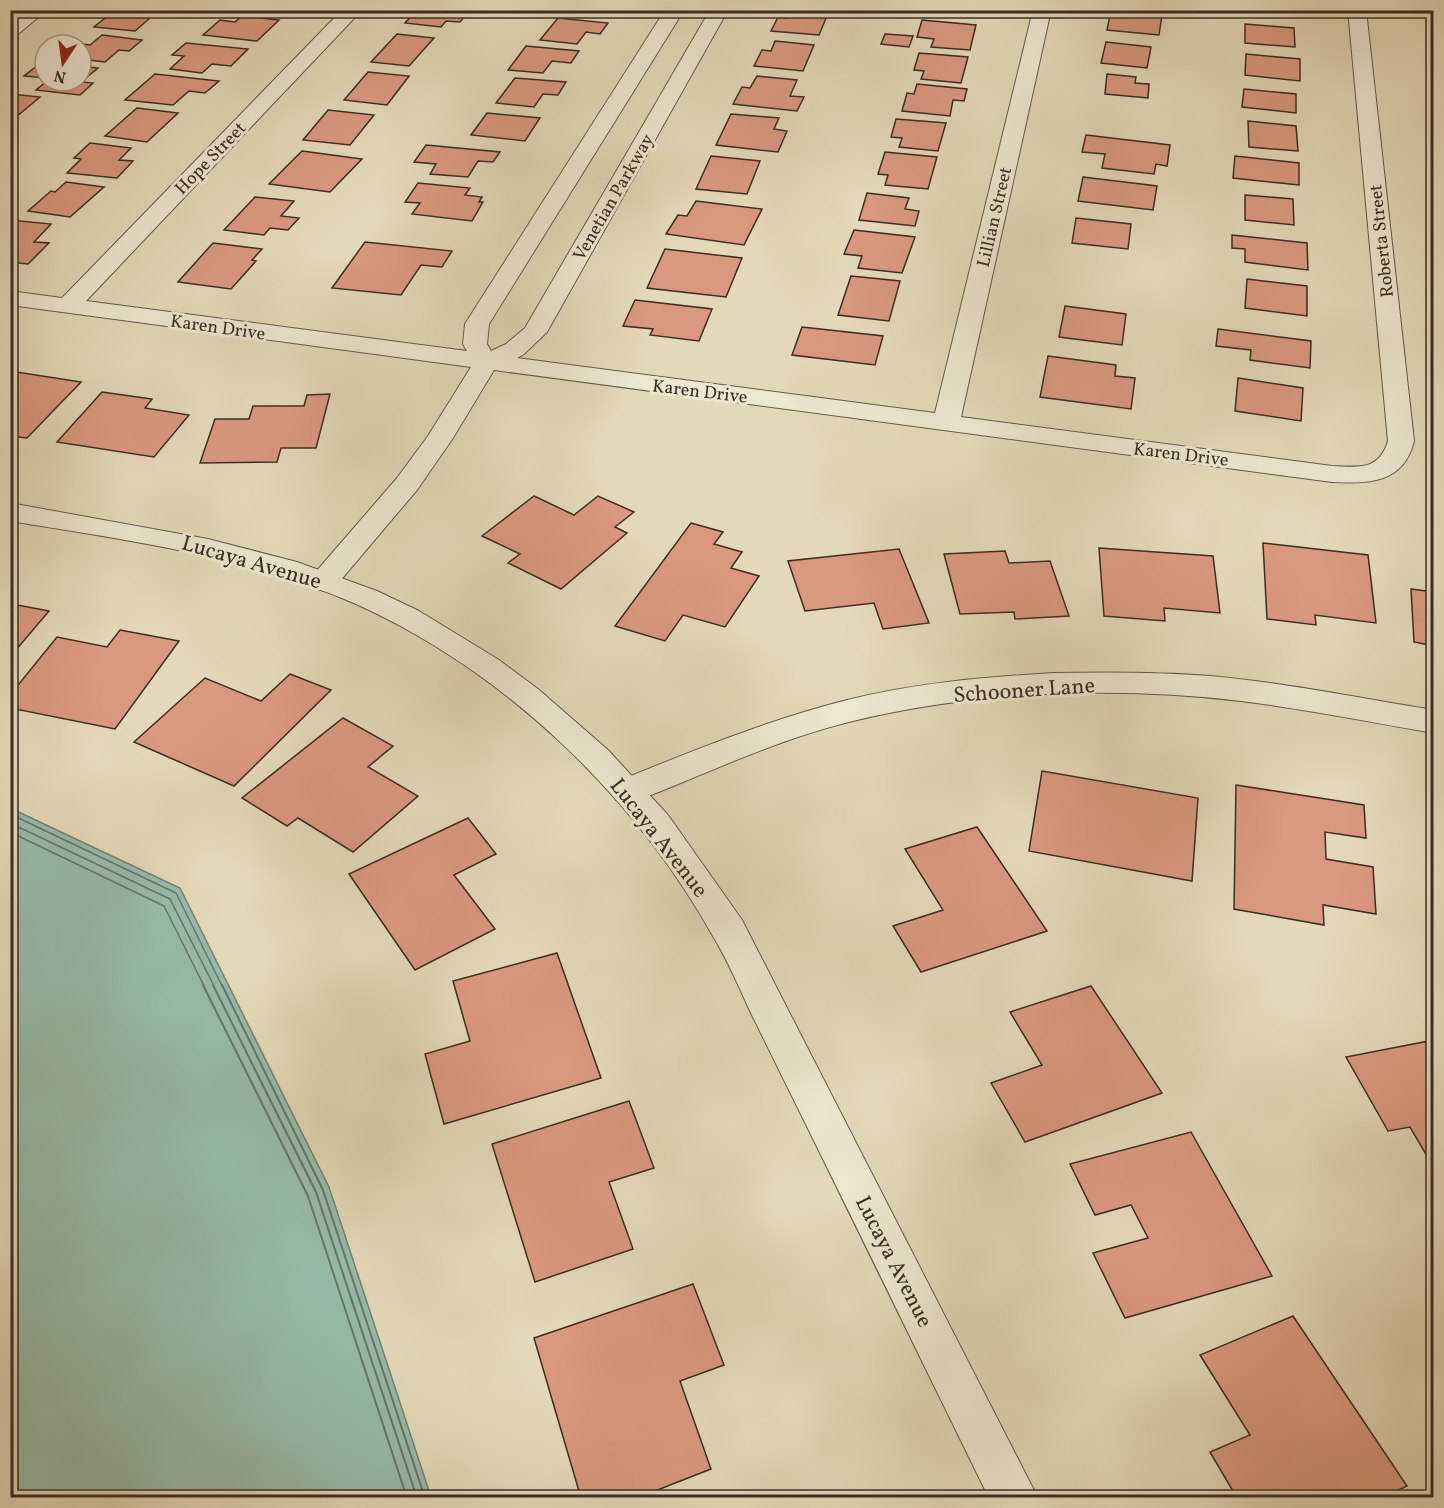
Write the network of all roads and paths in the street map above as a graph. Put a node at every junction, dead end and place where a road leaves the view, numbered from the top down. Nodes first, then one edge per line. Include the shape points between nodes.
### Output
1 (38, 10) edge
2 (353, 10) edge
3 (675, 10) edge
4 (719, 10) edge
5 (1042, 10) edge
6 (1358, 10) edge
7 (10, 31) edge
8 (617, 103) junction
9 (663, 109) junction
10 (10, 298) edge
11 (68, 306) junction
12 (486, 363) junction
13 (946, 424) junction
14 (1388, 467) joint
15 (10, 512) edge
16 (324, 581) junction
17 (1434, 722) edge
18 (628, 791) junction
19 (1014, 1497) edge

1 - 7 street
2 - 11 street, Hope Street
3 - 8 street, Venetian Parkway
4 - 9 street, Venetian Parkway
5 - 13 street, Lillian Street
6 - 14 street, Roberta Street via 1401,441 1399,455
8 - 9 street
8 - 12 street, Venetian Parkway via 477,324 475,344
9 - 12 street, Venetian Parkway via 535,332 514,349
10 - 11 street, Karen Drive
11 - 12 street, Karen Drive
12 - 13 street, Karen Drive
12 - 16 street via 407,484
13 - 14 street, Karen Drive via 1332,474 1366,474
15 - 16 street, Lucaya Avenue via 182,541
16 - 18 street, Lucaya Avenue via 416,624 489,670 585,748
17 - 18 street, Schooner Lane via 1180,685 1014,687 850,711 770,734
18 - 19 street, Lucaya Avenue via 685,862 729,930

